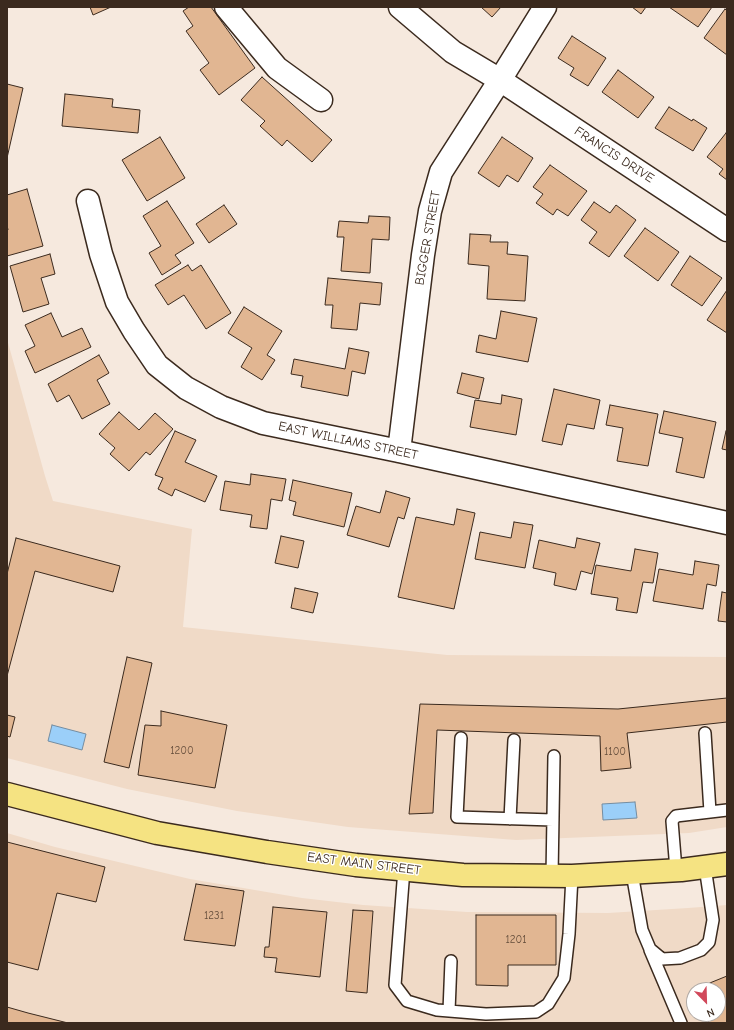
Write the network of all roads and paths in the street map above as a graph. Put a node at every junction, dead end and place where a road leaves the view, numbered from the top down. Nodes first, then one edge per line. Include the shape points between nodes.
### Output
1 (226, 7) edge
2 (400, 7) edge
3 (545, 7) edge
4 (500, 80) junction
5 (321, 100) dead end
6 (88, 201) dead end
7 (727, 230) edge
8 (399, 451) junction
9 (727, 523) edge
10 (705, 733) dead end
11 (461, 738) dead end
12 (514, 740) dead end
13 (554, 756) dead end
14 (7, 794) edge
15 (727, 810) edge
16 (710, 812) junction
17 (510, 819) junction
18 (553, 820) junction
19 (727, 864) edge
20 (705, 867) junction
21 (404, 869) junction
22 (676, 870) junction
23 (632, 872) junction
24 (562, 876) junction
25 (650, 949) junction
26 (452, 961) dead end
27 (449, 1011) junction
28 (681, 1023) edge

1 - 5 street via 277,68
2 - 4 street, FRANCIS DRIVE via 452,52
3 - 4 street, BIGGER STREET
4 - 7 street, FRANCIS DRIVE
4 - 8 street, BIGGER STREET via 440,172 423,255
6 - 8 street, EAST WILLIAMS STREET via 101,254 117,302 157,365 186,388 221,407 263,423
8 - 9 street, EAST WILLIAMS STREET
10 - 16 lane
11 - 17 lane via 457,817
12 - 17 lane
13 - 18 lane
14 - 21 main road, EAST MAIN STREET via 157,833 356,865
15 - 16 lane
16 - 22 lane via 676,816 672,821
17 - 18 lane
18 - 24 lane
19 - 20 main road, EAST MAIN STREET
20 - 22 main road, EAST MAIN STREET
20 - 25 lane via 713,920 709,942 702,950 680,958 662,959
21 - 24 main road, EAST MAIN STREET via 462,875
21 - 27 lane via 395,985 407,1001
22 - 23 main road, EAST MAIN STREET
23 - 24 main road, EAST MAIN STREET
23 - 25 lane via 642,930
24 - 27 lane via 569,934 564,978 548,1004 536,1012 486,1014
25 - 28 lane
26 - 27 lane

